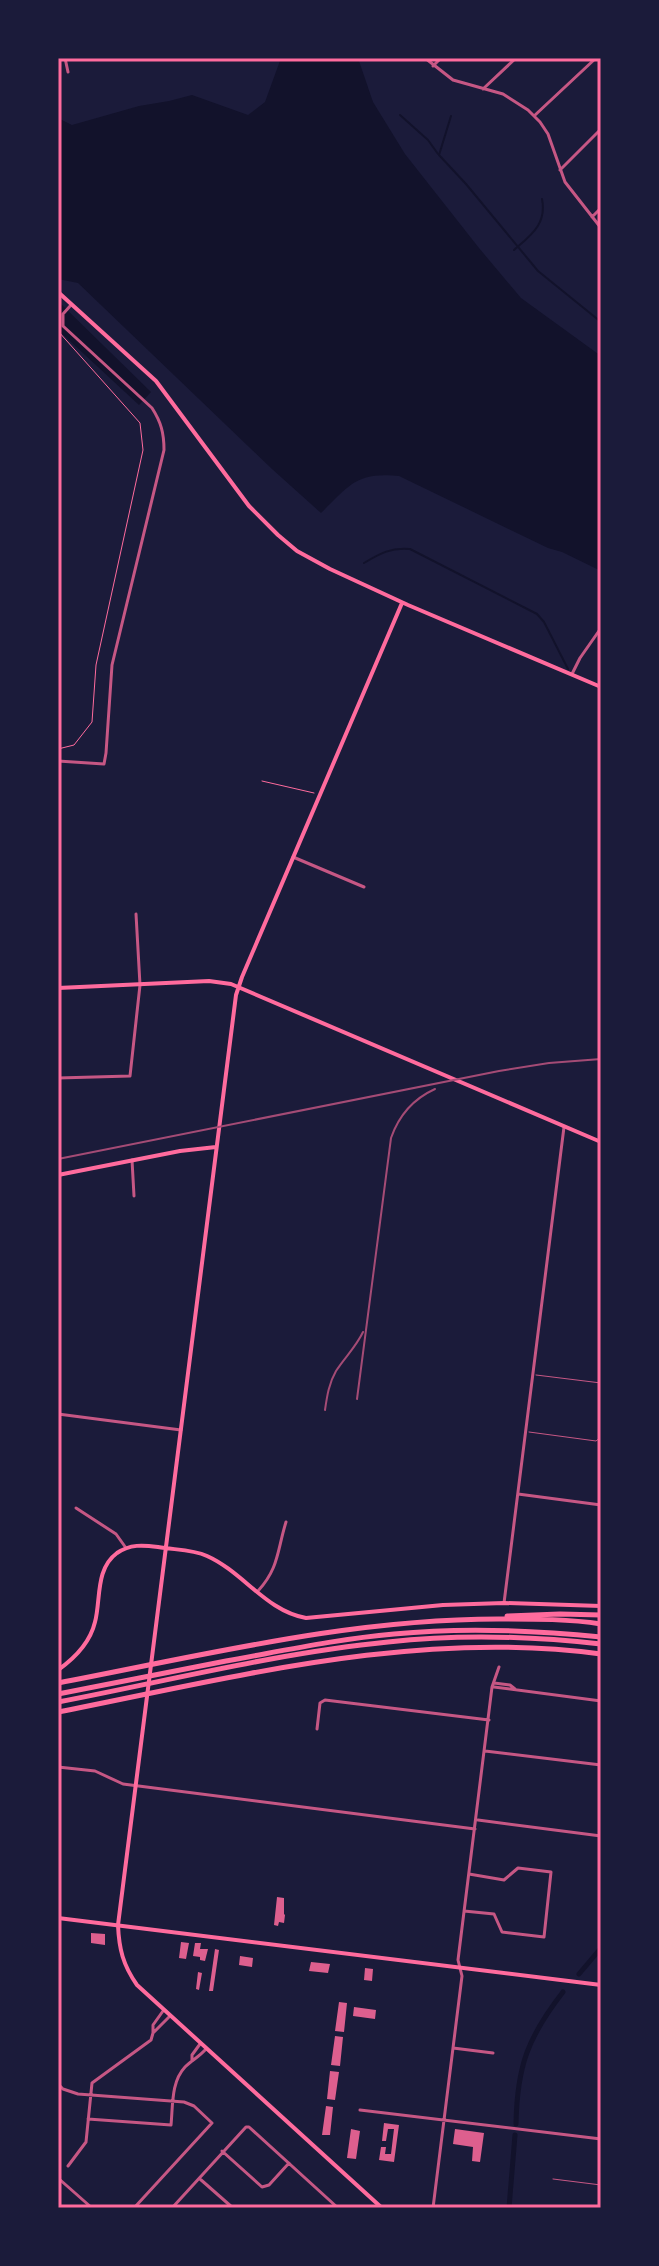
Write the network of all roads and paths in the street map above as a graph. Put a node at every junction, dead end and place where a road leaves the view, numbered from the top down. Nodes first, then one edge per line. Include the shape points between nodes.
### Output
1 (65, 58) edge
2 (425, 58) edge
3 (441, 58) edge
4 (516, 58) edge
5 (596, 58) edge
6 (433, 66) junction
7 (68, 72) dead end
8 (483, 89) junction
9 (534, 116) junction
10 (601, 129) edge
11 (560, 170) junction
12 (601, 208) edge
13 (592, 217) junction
14 (601, 228) edge
15 (58, 292) edge
16 (72, 305) junction
17 (58, 331) edge
18 (402, 603) junction
19 (601, 628) edge
20 (572, 674) junction
21 (601, 687) edge
22 (58, 749) edge
23 (58, 761) edge
24 (262, 781) dead end
25 (321, 795) junction
26 (293, 857) junction
27 (364, 887) dead end
28 (136, 914) dead end
29 (140, 985) junction
30 (239, 987) junction
31 (58, 988) edge
32 (58, 1078) edge
33 (564, 1126) junction
34 (601, 1142) edge
35 (216, 1147) junction
36 (132, 1160) junction
37 (58, 1175) edge
38 (134, 1196) dead end
39 (533, 1375) junction
40 (601, 1383) edge
41 (58, 1414) edge
42 (181, 1430) junction
43 (526, 1431) junction
44 (601, 1437) edge
45 (518, 1494) junction
46 (601, 1505) edge
47 (76, 1508) dead end
48 (286, 1522) dead end
49 (126, 1548) junction
50 (167, 1548) junction
51 (257, 1592) junction
52 (504, 1603) junction
53 (601, 1606) edge
54 (601, 1615) edge
55 (482, 1619) junction
56 (601, 1624) edge
57 (601, 1637) edge
58 (601, 1644) edge
59 (601, 1654) edge
60 (499, 1667) dead end
61 (58, 1670) edge
62 (58, 1683) edge
63 (493, 1685) junction
64 (58, 1694) edge
65 (601, 1701) edge
66 (58, 1702) edge
67 (58, 1712) edge
68 (489, 1720) junction
69 (317, 1729) dead end
70 (485, 1751) junction
71 (601, 1765) edge
72 (58, 1767) edge
73 (135, 1786) junction
74 (476, 1820) junction
75 (475, 1829) junction
76 (601, 1836) edge
77 (469, 1874) junction
78 (464, 1911) junction
79 (58, 1918) edge
80 (118, 1925) junction
81 (460, 1968) junction
82 (601, 1985) edge
83 (163, 2011) junction
84 (169, 2017) junction
85 (153, 2033) junction
86 (200, 2044) junction
87 (453, 2048) junction
88 (206, 2049) junction
89 (493, 2053) dead end
90 (192, 2061) junction
91 (58, 2084) edge
92 (90, 2096) junction
93 (174, 2101) junction
94 (360, 2110) dead end
95 (88, 2119) junction
96 (444, 2120) junction
97 (601, 2139) edge
98 (222, 2151) junction
99 (289, 2163) junction
100 (68, 2166) dead end
101 (58, 2178) edge
102 (199, 2178) junction
103 (553, 2179) dead end
104 (601, 2185) edge
105 (332, 2203) junction
106 (175, 2207) edge
107 (92, 2208) edge
108 (134, 2208) edge
109 (233, 2208) edge
110 (328, 2208) edge
111 (338, 2208) edge
112 (382, 2208) edge
113 (433, 2208) edge

1 - 7 street
2 - 6 street
3 - 6 street
4 - 8 street
5 - 9 street
6 - 8 street via 453,80
8 - 9 street via 511,98
9 - 11 street via 551,140
10 - 11 street
11 - 13 street
12 - 13 street
13 - 14 street
15 - 16 main road
16 - 18 main road via 166,392 242,497 278,535 322,566
16 - 23 street via 63,314 63,326 152,408 164,433 164,450 112,665 104,764
17 - 22 path via 140,423 143,450 96,665 92,722 74,745
18 - 20 main road
18 - 25 main road
19 - 20 street
20 - 21 main road
24 - 25 path
25 - 26 main road
26 - 27 street
26 - 30 main road
28 - 29 street
29 - 30 main road via 211,981
29 - 31 main road
29 - 32 street via 130,1076
30 - 33 main road
30 - 35 main road
33 - 34 main road
33 - 39 street
35 - 36 main road
35 - 42 main road
36 - 37 main road
36 - 38 street
39 - 40 lane
39 - 43 street
41 - 42 street
42 - 50 main road
43 - 44 lane via 596,1441
43 - 45 street
45 - 46 street
45 - 52 street
47 - 49 street via 116,1534
48 - 51 street via 270,1578
49 - 50 main road
49 - 61 main road via 112,1558 102,1576 89,1638
50 - 51 main road via 206,1555
50 - 73 main road
51 - 52 main road via 285,1612 306,1618
52 - 53 main road
54 - 55 highway
55 - 56 highway
55 - 62 highway via 312,1634
57 - 64 highway via 469,1630 357,1637
58 - 66 highway via 516,1637 391,1641
59 - 67 highway via 524,1647 406,1650
60 - 63 street
63 - 65 street
63 - 68 street
68 - 69 street via 322,1701
68 - 70 street
70 - 71 street
70 - 74 street
72 - 73 street via 95,1771
73 - 75 street
73 - 80 main road
74 - 75 street
74 - 76 street
75 - 77 street
77 - 78 street
77 - 78 street via 504,1880 518,1868 551,1872 544,1937 502,1932 494,1914
78 - 81 street
79 - 80 main road
80 - 81 main road
80 - 83 main road via 127,1969
81 - 82 main road
81 - 87 street
83 - 84 main road
83 - 85 street
84 - 85 street
84 - 86 main road
85 - 92 street via 151,2040 92,2083
86 - 88 main road
86 - 90 street
87 - 89 street
87 - 96 street
88 - 90 street
88 - 112 main road
90 - 93 street via 176,2079
91 - 92 street
92 - 93 street
92 - 95 street
93 - 95 street via 171,2125
93 - 108 street via 194,2106 212,2123
94 - 96 street
95 - 100 street via 86,2142
96 - 97 street
96 - 113 street
98 - 99 street via 249,2127
98 - 99 street via 262,2187
98 - 102 street
99 - 105 street
101 - 107 street
102 - 106 street
102 - 109 street
103 - 104 lane
105 - 110 street
105 - 111 street

